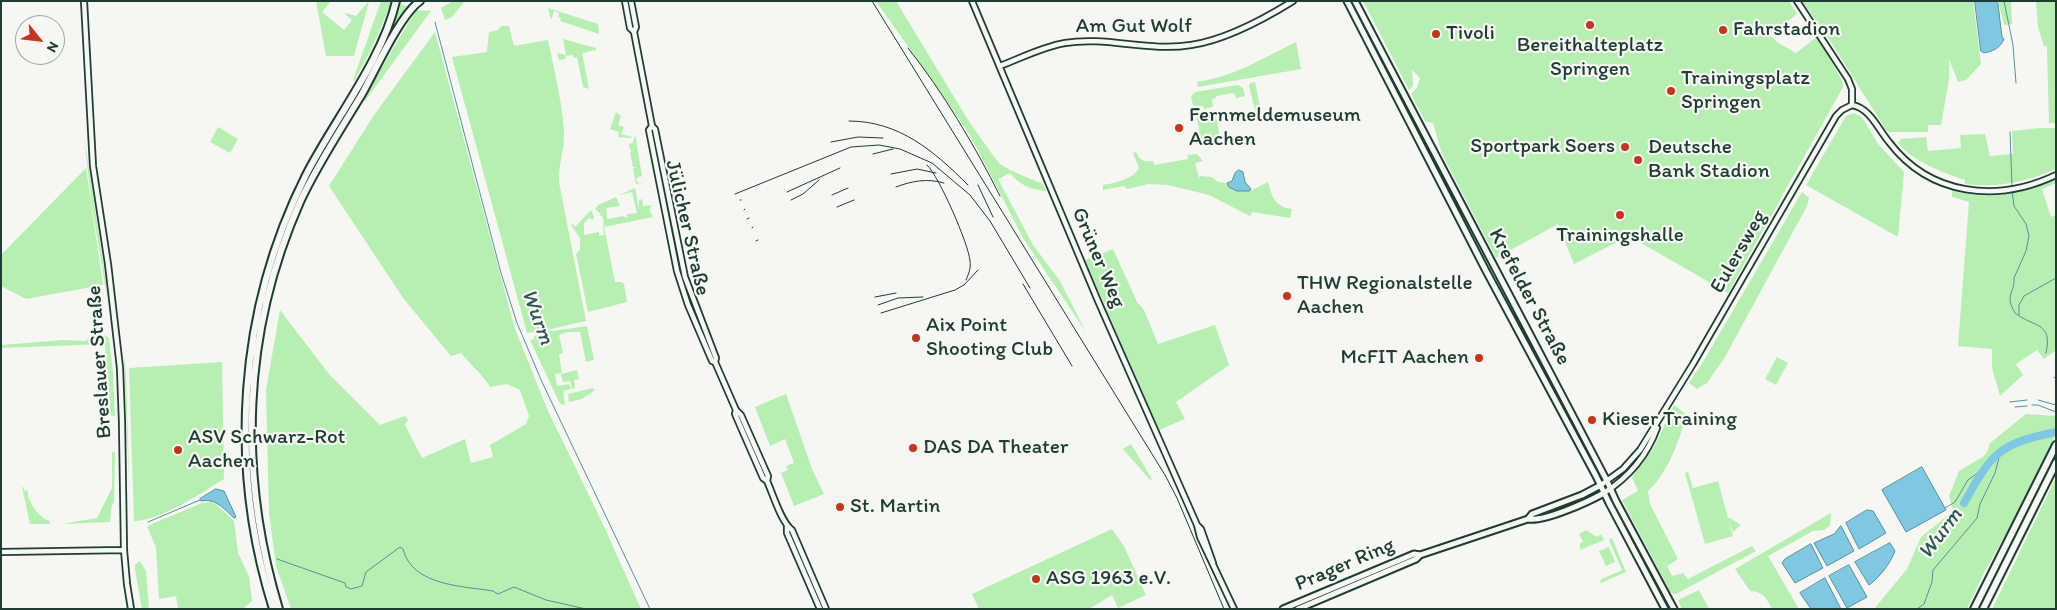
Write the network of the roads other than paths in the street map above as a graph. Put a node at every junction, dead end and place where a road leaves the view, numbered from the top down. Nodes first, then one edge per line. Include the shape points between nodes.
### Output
1 (84, 1) edge
2 (396, 1) edge
3 (420, 1) edge
4 (625, 1) edge
5 (631, 1) edge
6 (972, 1) edge
7 (1293, 1) edge
8 (1347, 1) edge
9 (1355, 1) edge
10 (1797, 1) edge
11 (634, 32) junction
12 (1000, 66) junction
13 (1852, 105) junction
14 (652, 126) junction
15 (664, 173) junction
16 (658, 175) junction
17 (2056, 175) edge
18 (672, 217) junction
19 (666, 219) junction
20 (704, 329) junction
21 (699, 332) junction
22 (715, 362) junction
23 (1660, 419) junction
24 (2056, 444) edge
25 (2056, 462) edge
26 (1607, 481) junction
27 (1601, 485) junction
28 (1611, 488) junction
29 (1604, 493) junction
30 (1528, 519) junction
31 (787, 526) junction
32 (124, 550) junction
33 (1, 552) edge
34 (1420, 555) junction
35 (131, 609) edge
36 (272, 609) edge
37 (279, 609) edge
38 (820, 609) edge
39 (826, 609) edge
40 (1234, 609) edge
41 (1284, 609) edge
42 (1298, 609) edge
43 (1665, 609) edge
44 (1674, 609) edge
45 (1974, 609) edge
46 (1984, 609) edge

1 - 32 main road, Breslauer Straße via 93,166 120,368
2 - 36 highway via 384,37 294,200 278,240 257,315 246,387 245,455 254,536
3 - 37 highway via 399,28 312,178 284,242 263,316 253,388 251,455 260,535
4 - 11 main road, Jülicher Straße via 630,28
5 - 11 main road, Jülicher Straße
6 - 12 main road, Grüner Weg
7 - 12 main road, Am Gut Wolf via 1205,42 1164,46 1066,43 1046,47
8 - 27 main road, Krefelder Straße
9 - 26 main road, Krefelder Straße
10 - 13 main road via 1848,79
11 - 14 main road, Jülicher Straße
12 - 40 main road, Grüner Weg via 1098,301
13 - 17 main road via 1866,112 1898,153 1932,178 1948,185 1972,190 2011,191
13 - 23 main road, Eulersweg via 1836,116
14 - 15 main road, Jülicher Straße
14 - 16 main road, Jülicher Straße via 649,130
15 - 16 main road
15 - 18 main road, Jülicher Straße
16 - 19 main road, Jülicher Straße
18 - 19 main road
18 - 20 main road, Jülicher Straße via 685,277
19 - 21 main road, Jülicher Straße via 677,271
20 - 21 main road
20 - 22 main road, Jülicher Straße
21 - 22 main road, Jülicher Straße
22 - 31 main road, Jülicher Straße via 736,410 742,415
23 - 26 main road, Eulersweg via 1632,460
23 - 28 main road, Eulersweg via 1643,457
24 - 45 highway
25 - 46 highway
26 - 27 main road, Eulersweg
26 - 28 main road, Krefelder Straße
27 - 29 main road, Krefelder Straße
27 - 30 main road, Prager Ring via 1532,514
28 - 29 main road, Prager Ring
28 - 44 main road, Krefelder Straße
29 - 30 main road, Prager Ring via 1565,510
29 - 43 main road, Krefelder Straße
30 - 34 main road, Prager Ring
31 - 38 main road, Jülicher Straße via 787,533
31 - 39 main road, Jülicher Straße via 792,530
32 - 33 main road
32 - 35 main road, Breslauer Straße
34 - 41 main road, Prager Ring via 1414,554 1385,565
34 - 42 main road, Prager Ring

